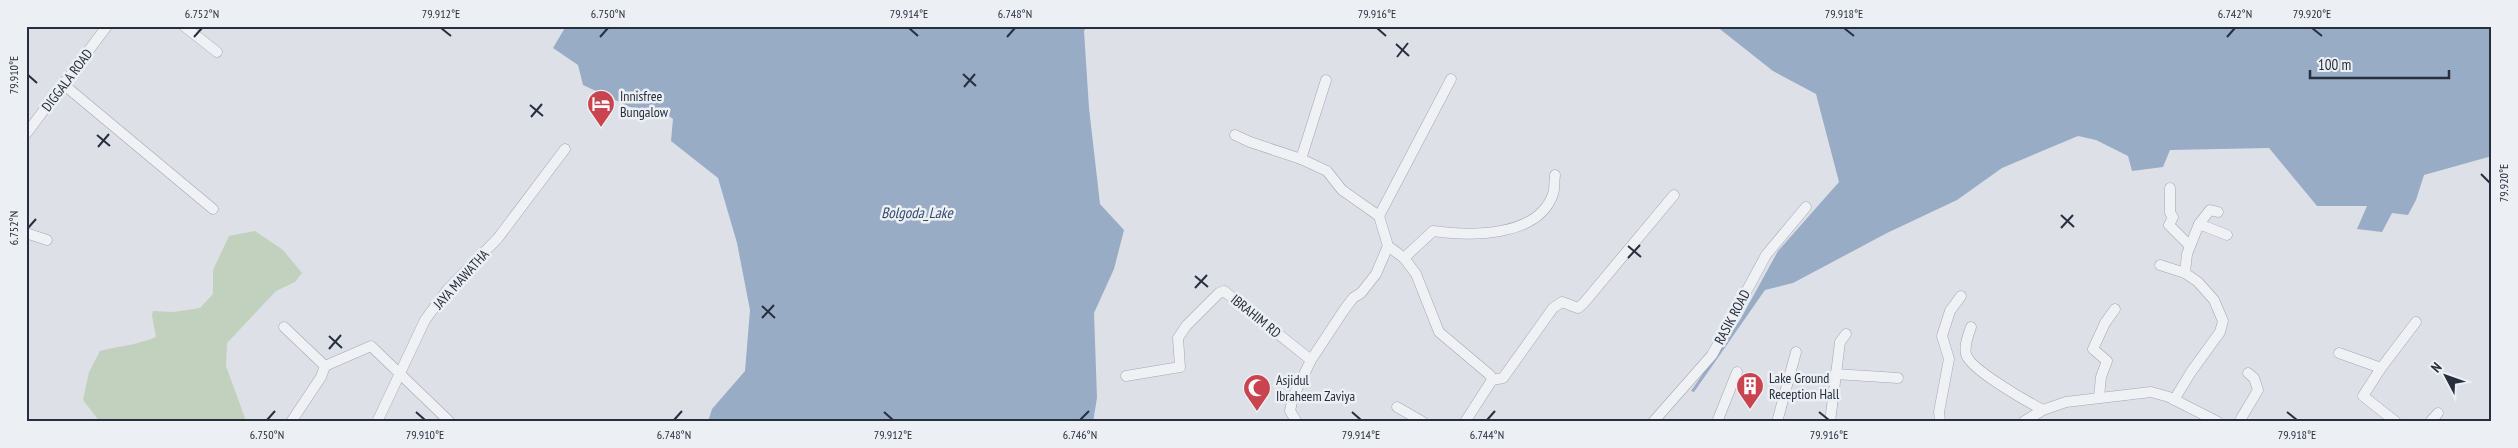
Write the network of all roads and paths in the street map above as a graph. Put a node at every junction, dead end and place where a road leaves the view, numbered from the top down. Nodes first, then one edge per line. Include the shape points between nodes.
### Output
1 (107, 26) edge
2 (184, 26) edge
3 (217, 52) dead end
4 (1451, 79) dead end
5 (1326, 80) dead end
6 (63, 84) junction
7 (26, 134) edge
8 (1235, 135) dead end
9 (565, 149) dead end
10 (1301, 159) junction
11 (1555, 175) dead end
12 (2170, 188) dead end
13 (1674, 195) dead end
14 (1806, 207) dead end
15 (213, 209) dead end
16 (2218, 212) dead end
17 (1379, 216) junction
18 (2199, 224) junction
19 (26, 233) edge
20 (2226, 235) dead end
21 (47, 240) dead end
22 (1388, 246) junction
23 (2190, 246) junction
24 (1404, 258) junction
25 (2160, 265) dead end
26 (2185, 273) junction
27 (1961, 296) dead end
28 (2115, 308) dead end
29 (2416, 322) dead end
30 (284, 327) dead end
31 (1971, 328) dead end
32 (1846, 334) dead end
33 (1796, 352) dead end
34 (2339, 353) dead end
35 (1311, 360) junction
36 (325, 366) junction
37 (2381, 368) junction
38 (1737, 372) dead end
39 (399, 374) junction
40 (1835, 374) junction
41 (2248, 374) dead end
42 (1126, 376) dead end
43 (1898, 378) dead end
44 (1492, 380) junction
45 (2099, 397) junction
46 (2174, 400) junction
47 (1397, 407) dead end
48 (2043, 410) junction
49 (2438, 413) dead end
50 (2213, 421) edge
51 (290, 422) edge
52 (377, 422) edge
53 (450, 422) edge
54 (1297, 422) edge
55 (1424, 422) edge
56 (1465, 422) edge
57 (1653, 422) edge
58 (1717, 422) edge
59 (1777, 422) edge
60 (1830, 422) edge
61 (1940, 422) edge
62 (2023, 422) edge
63 (2239, 422) edge
64 (2396, 422) edge
65 (2430, 422) edge

1 - 6 street, DIGGALA ROAD
2 - 3 street
4 - 17 street
5 - 10 street
6 - 7 street, DIGGALA ROAD
6 - 15 street
8 - 10 street
9 - 39 street, JAYA MAWATHA via 498,238 448,289 425,320
10 - 17 street via 1327,171 1342,190
11 - 24 street via 1553,194 1540,214 1522,224 1506,231 1456,234 1432,231
12 - 23 street via 2173,217 2169,225
13 - 44 street via 1583,304 1578,308 1562,302 1553,308 1503,378
14 - 57 street, RASIK ROAD via 1766,255 1712,355
16 - 18 street via 2210,210
17 - 22 street
18 - 20 street
18 - 23 street
19 - 21 street
22 - 24 street
22 - 35 street via 1376,274 1353,298
23 - 26 street
24 - 44 street via 1416,274 1439,332
25 - 26 street
26 - 46 street via 2214,300 2223,321 2220,332
27 - 61 street via 1950,311 1942,336 1949,359
28 - 45 street via 2093,349 2107,361
29 - 37 street
30 - 36 street
31 - 48 street via 1966,343 1970,362
32 - 40 street via 1840,342
33 - 59 street
34 - 37 street
35 - 42 street, IBRAHIM RD via 1224,291 1178,338 1180,367
35 - 54 street via 1292,397 1290,411
36 - 39 street via 371,346
36 - 51 street
37 - 64 street via 2363,396
38 - 58 street
39 - 52 street, JAYA MAWATHA
39 - 53 street
40 - 43 street
40 - 60 street
41 - 63 street via 2254,378 2258,390
44 - 56 street
45 - 46 street via 2151,392
45 - 48 street via 2066,402
46 - 50 street
47 - 55 street
48 - 62 street
49 - 65 street

